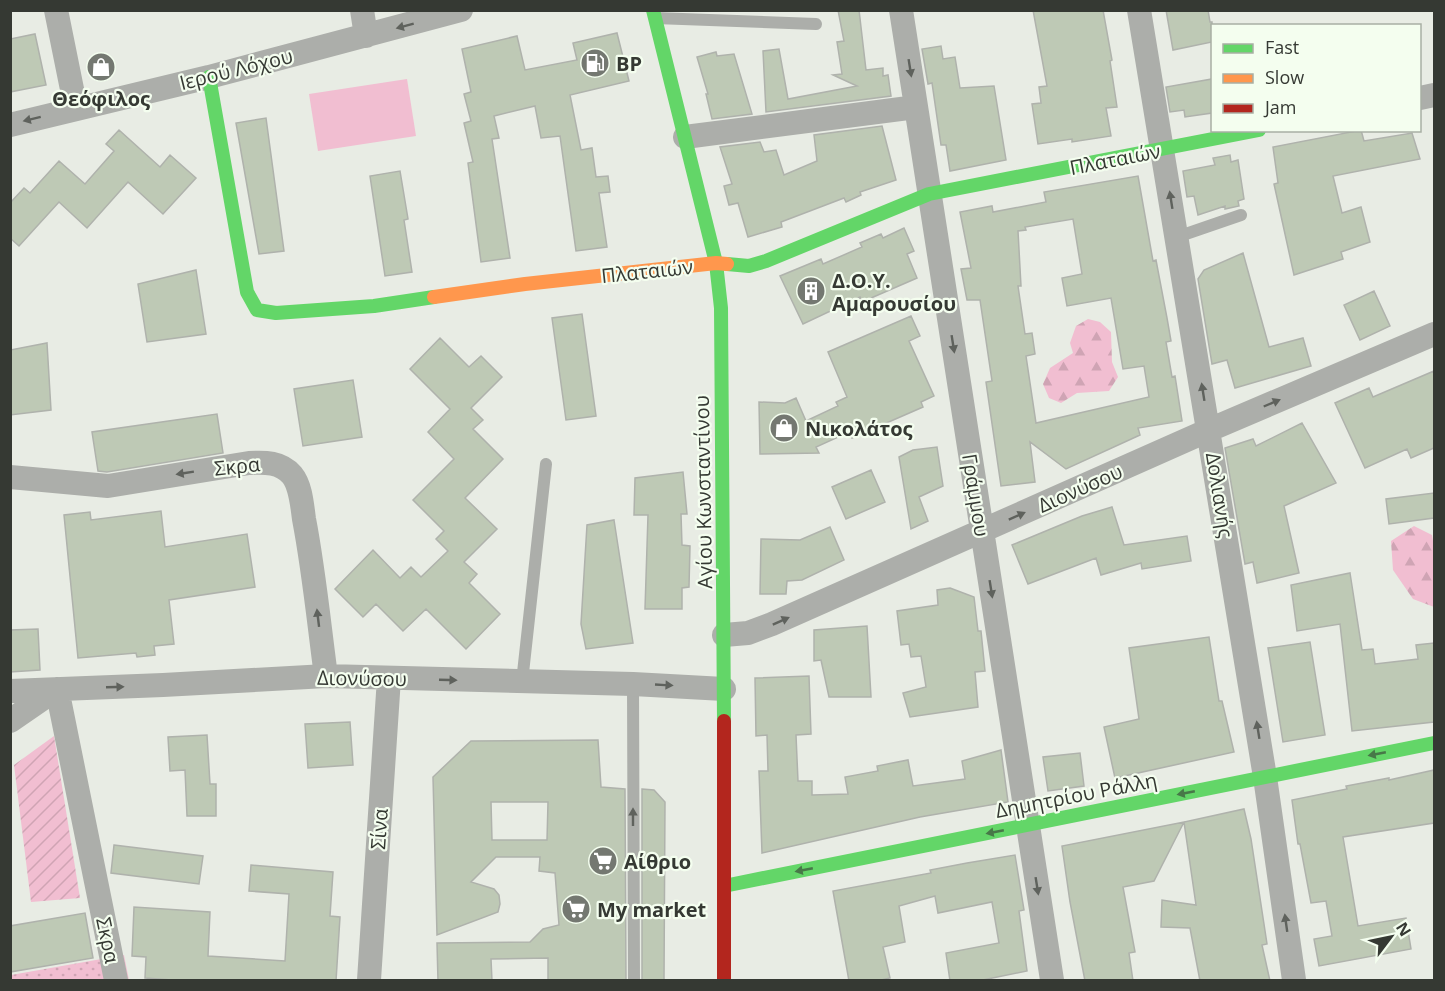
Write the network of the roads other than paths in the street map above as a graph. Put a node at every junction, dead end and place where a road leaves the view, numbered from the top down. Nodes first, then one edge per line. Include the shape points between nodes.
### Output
1 (56, 10) edge
2 (362, 10) edge
3 (461, 10) edge
4 (901, 10) edge
5 (1139, 10) edge
6 (653, 14) edge
7 (816, 24) dead end
8 (366, 36) junction
9 (209, 77) junction
10 (916, 107) junction
11 (76, 109) junction
12 (10, 125) edge
13 (1248, 132) edge
14 (685, 137) junction
15 (1163, 150) junction
16 (929, 194) junction
17 (1241, 215) dead end
18 (1177, 237) junction
19 (716, 263) junction
20 (1434, 334) edge
21 (1209, 430) junction
22 (546, 464) dead end
23 (10, 477) edge
24 (982, 532) junction
25 (724, 635) junction
26 (326, 676) junction
27 (389, 678) junction
28 (522, 682) junction
29 (633, 684) junction
30 (57, 689) junction
31 (724, 689) junction
32 (10, 691) edge
33 (10, 721) edge
34 (1434, 743) edge
35 (1265, 777) junction
36 (1028, 825) junction
37 (724, 886) junction
38 (116, 981) edge
39 (369, 981) edge
40 (634, 981) edge
41 (724, 981) edge
42 (1052, 981) edge
43 (1294, 981) edge

1 - 11 street
2 - 8 street
3 -> 8 street, Ιερού Λόχου
4 -> 10 street, Γράμμου
5 - 15 street, Δολιανής
6 - 7 lane
6 - 14 street, Αγίου Κωνσταντίνου
8 - 9 street, Ιερού Λόχου
9 - 11 street, Ιερού Λόχου
9 - 19 street, Πλαταιών via 247,292 257,310 265,313 374,306
10 - 14 street
10 - 16 street, Γράμμου
11 -> 12 street, Ιερού Λόχου
13 - 15 street, Πλαταιών
14 - 19 street, Αγίου Κωνσταντίνου
15 - 16 street, Πλαταιών
18 -> 15 street, Δολιανής
16 - 19 street, Πλαταιών via 766,261 749,266
16 -> 24 street, Γράμμου
17 - 18 lane
21 -> 18 street, Δολιανής
19 - 25 street, Αγίου Κωνσταντίνου via 721,308
21 -> 20 street, Διονύσου
24 -> 21 street, Διονύσου
35 -> 21 street, Δολιανής
22 - 28 lane
26 -> 23 street, Σκρα via 300,494 287,470 265,462 249,463 108,486
25 -> 24 street, Διονύσου via 762,629
24 -> 36 street, Γράμμου
25 - 31 street, Αγίου Κωνσταντίνου
26 - 27 street, Διονύσου
30 -> 26 street, Διονύσου
27 -> 28 street, Διονύσου
27 - 39 street, Σίνα
28 - 29 street, Διονύσου
29 -> 31 street, Διονύσου
40 -> 29 lane
30 - 32 street, Διονύσου
30 - 33 street
30 - 38 street, Σκρα
31 - 37 street, Αγίου Κωνσταντίνου
34 -> 35 street, Δημητρίου Ράλλη
35 -> 36 street, Δημητρίου Ράλλη
43 -> 35 street, Δολιανής
36 -> 37 street, Δημητρίου Ράλλη
36 -> 42 street, Γράμμου
37 - 41 street, Αγίου Κωνσταντίνου

